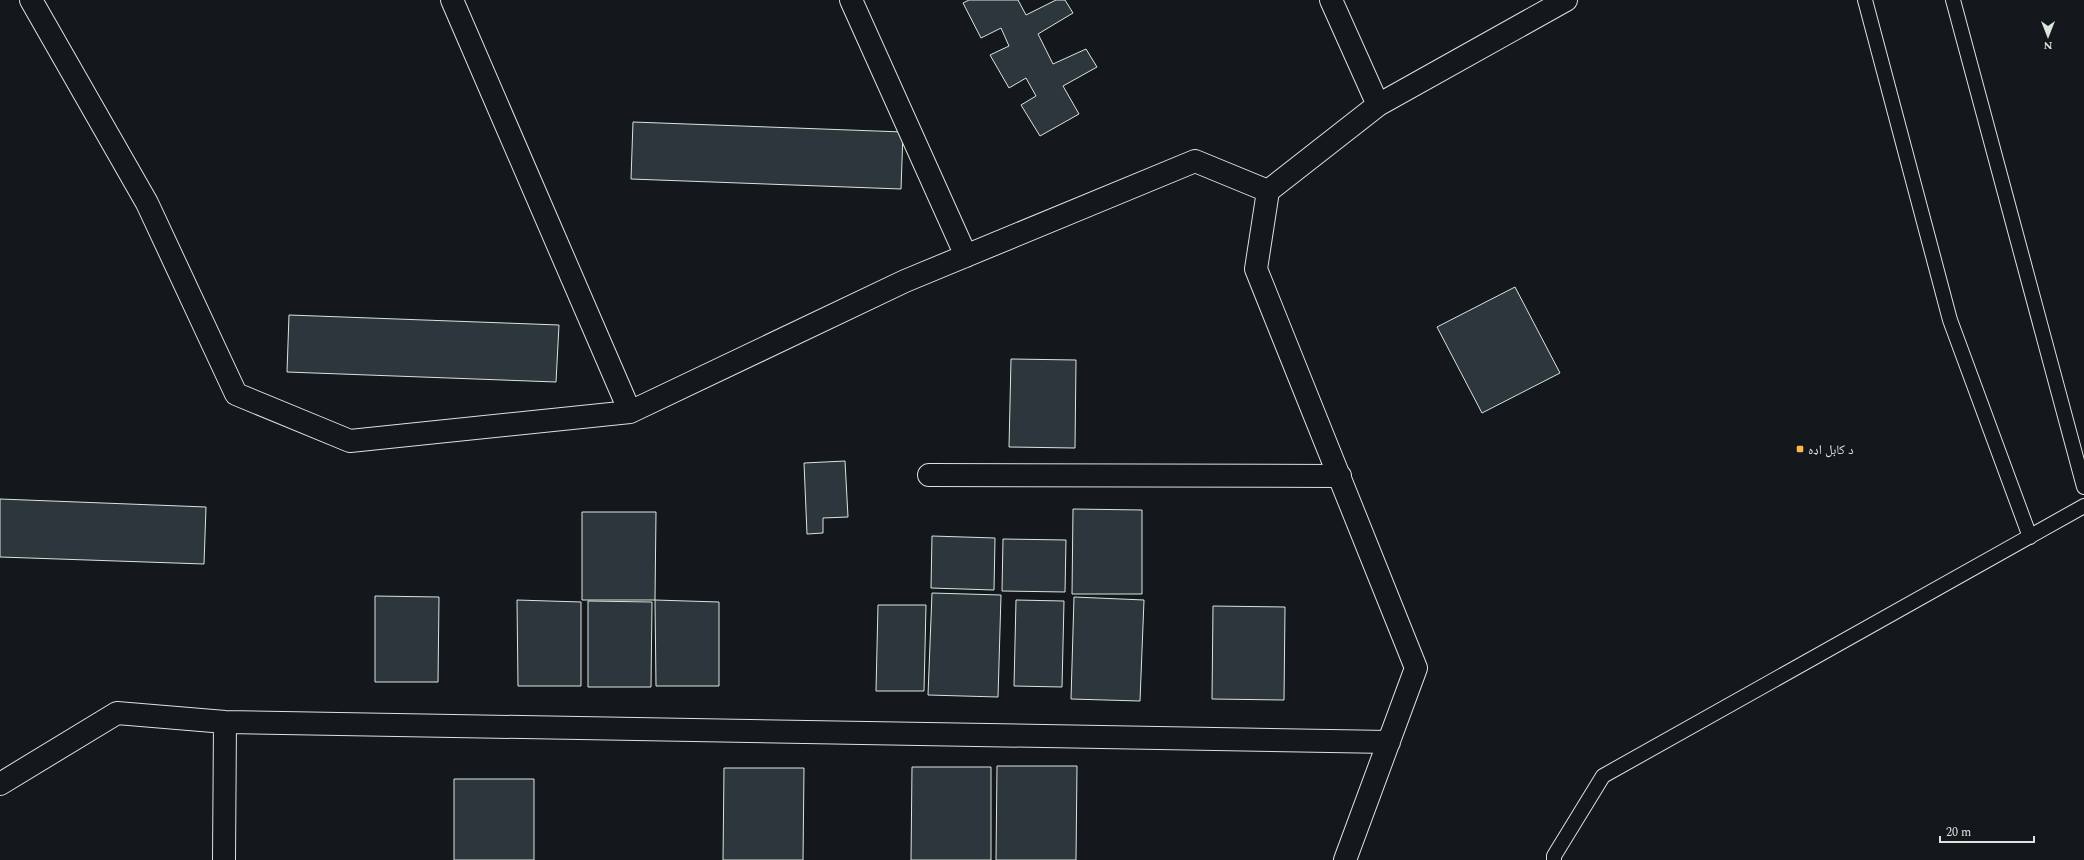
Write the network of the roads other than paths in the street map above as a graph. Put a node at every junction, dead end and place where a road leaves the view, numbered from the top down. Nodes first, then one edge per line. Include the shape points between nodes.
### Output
1 (31, 0) edge
2 (452, 0) edge
3 (851, 0) edge
4 (1331, 0) edge
5 (1566, 0) edge
6 (1865, 0) edge
7 (1953, 0) edge
8 (1378, 106) junction
9 (1268, 191) junction
10 (966, 256) junction
11 (630, 412) junction
12 (929, 475) dead end
13 (1340, 476) junction
14 (2084, 487) edge
15 (2084, 506) edge
16 (2030, 537) junction
17 (225, 722) junction
18 (1389, 742) junction
19 (0, 784) edge
20 (224, 860) edge
21 (1345, 860) edge
22 (1554, 860) edge

1 - 11 street via 146,203 236,394 350,441
2 - 11 street
3 - 10 street
4 - 8 street
5 - 8 street
6 - 16 lane via 1950,320
7 - 14 lane
8 - 9 street
9 - 10 street via 1195,161
9 - 13 street via 1256,269
10 - 11 street via 905,281
12 - 13 street
13 - 18 street via 1416,668
15 - 16 lane
16 - 22 lane via 1603,776 1554,856
17 - 18 street
17 - 19 street via 117,713
17 - 20 street
18 - 21 street

